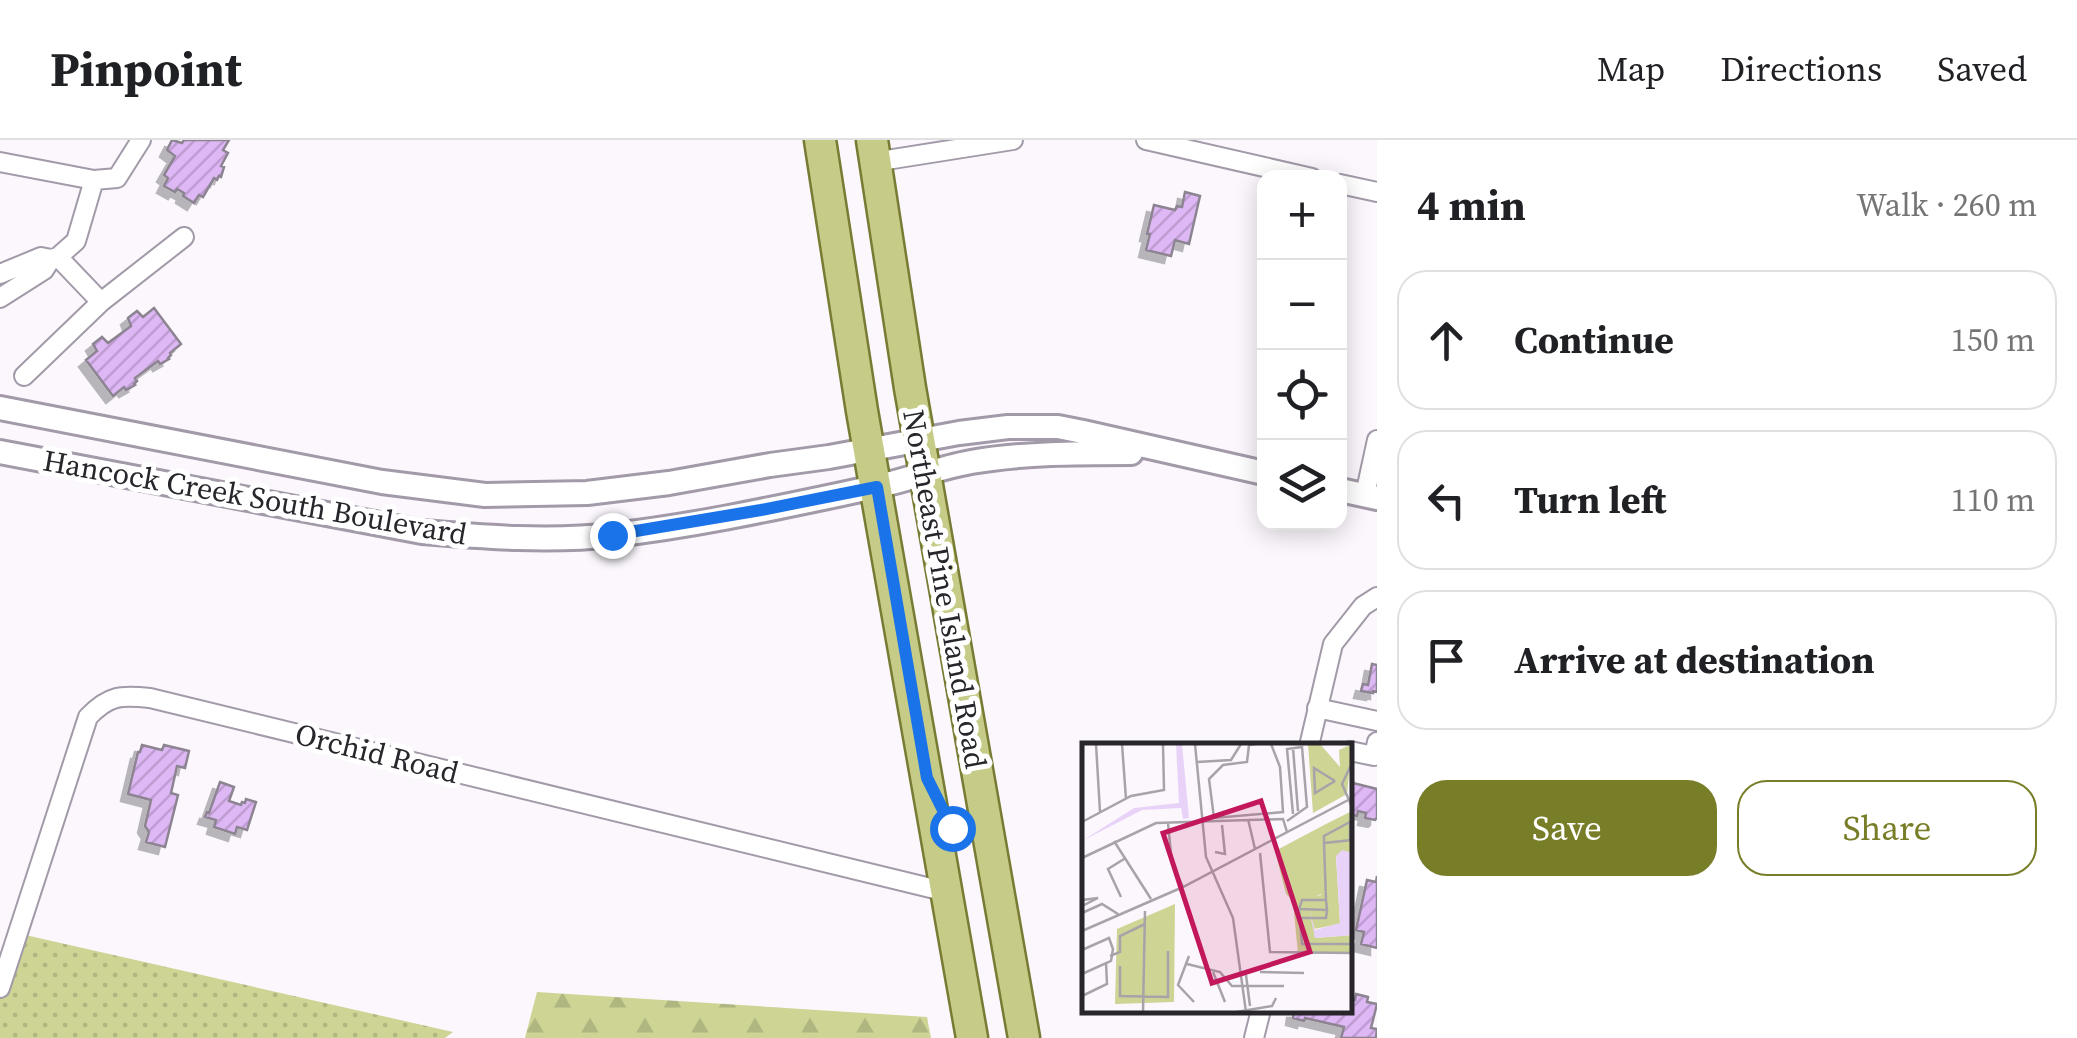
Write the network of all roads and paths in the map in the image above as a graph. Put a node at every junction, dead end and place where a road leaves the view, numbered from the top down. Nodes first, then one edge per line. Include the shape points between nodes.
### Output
1 (141, 140) edge
2 (820, 140) edge
3 (1013, 140) edge
4 (1146, 140) edge
5 (873, 151) edge
6 (0, 162) edge
7 (1277, 170) edge
8 (94, 180) junction
9 (1347, 186) edge
10 (1377, 192) edge
11 (184, 237) dead end
12 (54, 258) junction
13 (0, 274) edge
14 (0, 298) edge
15 (101, 302) junction
16 (24, 376) dead end
17 (0, 408) edge
18 (1377, 440) edge
19 (919, 441) junction
20 (870, 449) junction
21 (0, 452) edge
22 (1169, 453) junction
23 (1257, 472) edge
24 (925, 475) junction
25 (877, 487) junction
26 (1371, 497) edge
27 (1377, 597) edge
28 (1317, 708) junction
29 (1377, 720) edge
30 (1377, 742) edge
31 (1314, 743) edge
32 (1352, 751) edge
33 (927, 778) junction
34 (946, 892) junction
35 (0, 988) edge
36 (972, 1038) edge
37 (990, 1038) edge
38 (1024, 1038) edge

1 - 8 street via 117,178
2 - 20 main road, Northeast Pine Island Road
3 - 5 street
4 - 7 street
5 - 19 main road, Northeast Pine Island Road
6 - 8 street
8 - 12 street via 76,241
9 - 10 street
11 - 15 street
12 - 13 street
12 - 14 street
12 - 15 street
15 - 16 street
17 - 20 street, Hancock Creek South Boulevard via 485,496 587,494
18 - 26 street
19 - 20 street, Hancock Creek South Boulevard
19 - 22 street, Hancock Creek South Boulevard via 1046,427
19 - 24 main road, Northeast Pine Island Road
20 - 25 main road, Northeast Pine Island Road
21 - 25 street, Hancock Creek South Boulevard via 389,526 489,537 612,535
22 - 23 street
22 - 24 street, Hancock Creek South Boulevard via 1063,453 970,462
24 - 25 street, Hancock Creek South Boulevard
24 - 38 main road, Northeast Pine Island Road
25 - 33 main road, Northeast Pine Island Road
27 - 28 street via 1333,644
28 - 29 street
28 - 31 street
30 - 32 street via 1374,756
33 - 34 main road, Northeast Pine Island Road
33 - 37 main road, Northeast Pine Island Road via 952,828
34 - 35 street, Orchid Road via 128,696 104,701 88,718
34 - 36 main road, Northeast Pine Island Road

